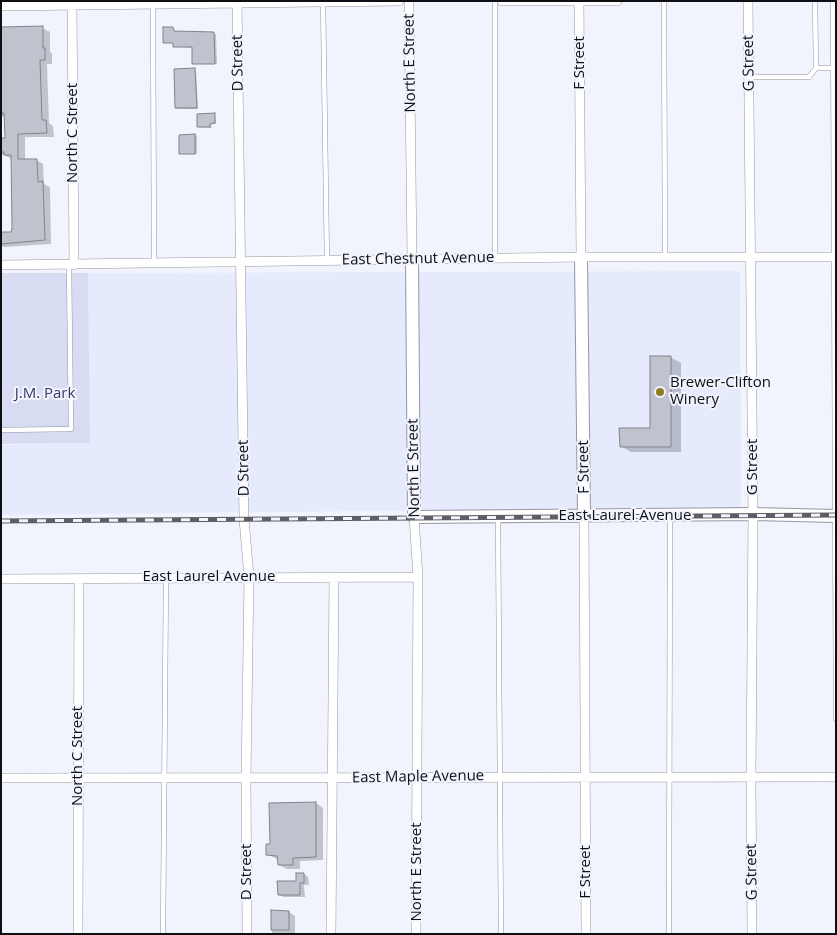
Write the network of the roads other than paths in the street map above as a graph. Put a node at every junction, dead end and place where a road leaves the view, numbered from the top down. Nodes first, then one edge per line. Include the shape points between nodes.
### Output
1 (399, 1) edge
2 (409, 1) edge
3 (495, 1) edge
4 (502, 1) edge
5 (580, 1) edge
6 (617, 1) edge
7 (664, 1) edge
8 (748, 1) edge
9 (815, 1) edge
10 (832, 1) edge
11 (237, 2) edge
12 (323, 2) edge
13 (72, 3) edge
14 (153, 3) edge
15 (1, 6) edge
16 (816, 68) junction
17 (833, 68) junction
18 (749, 77) junction
19 (834, 96) edge
20 (581, 256) junction
21 (495, 257) junction
22 (665, 257) junction
23 (751, 257) junction
24 (835, 257) edge
25 (412, 258) junction
26 (327, 260) junction
27 (241, 262) junction
28 (154, 264) junction
29 (1, 265) edge
30 (72, 265) junction
31 (1, 430) edge
32 (753, 514) junction
33 (670, 515) junction
34 (498, 516) junction
35 (584, 516) junction
36 (835, 516) edge
37 (414, 517) junction
38 (166, 576) junction
39 (249, 577) junction
40 (418, 577) junction
41 (1, 578) edge
42 (334, 578) junction
43 (79, 579) junction
44 (836, 719) edge
45 (246, 776) junction
46 (499, 776) junction
47 (586, 777) junction
48 (669, 777) junction
49 (751, 777) junction
50 (836, 777) edge
51 (1, 778) edge
52 (162, 778) junction
53 (332, 778) junction
54 (418, 778) junction
55 (77, 779) junction
56 (78, 934) edge
57 (163, 934) edge
58 (247, 934) edge
59 (330, 934) edge
60 (416, 934) edge
61 (501, 934) edge
62 (586, 934) edge
63 (669, 934) edge
64 (752, 934) edge

1 - 12 street
2 - 25 street, North E Street
3 - 21 lane
4 - 5 street
5 - 6 street
5 - 20 street, F Street
7 - 22 lane
8 - 18 street, G Street
9 - 16 lane
10 - 17 lane
11 - 12 street
11 - 14 street
11 - 27 street, D Street
12 - 26 lane
13 - 14 street
13 - 15 street
13 - 30 street, North C Street
14 - 28 lane
16 - 17 lane
16 - 18 lane via 809,77
17 - 19 lane
18 - 23 street, G Street
19 - 24 lane
20 - 21 street, East Chestnut Avenue
20 - 22 street, East Chestnut Avenue
20 - 35 street, F Street
21 - 25 street, East Chestnut Avenue
22 - 23 street, East Chestnut Avenue
23 - 24 street, East Chestnut Avenue
23 - 32 street, G Street
24 - 36 lane
25 - 26 street, East Chestnut Avenue
25 - 37 street, North E Street
26 - 27 street, East Chestnut Avenue
27 - 28 street, East Chestnut Avenue
27 - 39 street, D Street via 244,519
28 - 30 street, East Chestnut Avenue
29 - 30 street, East Chestnut Avenue
30 - 31 lane via 71,429
32 - 33 street, East Laurel Avenue
32 - 36 street, East Laurel Avenue
32 - 49 street, G Street
33 - 35 street, East Laurel Avenue
33 - 48 lane
34 - 35 street, East Laurel Avenue
34 - 37 street, East Laurel Avenue
34 - 46 lane
35 - 47 street, F Street
36 - 44 lane
37 - 40 street, North E Street
38 - 39 street, East Laurel Avenue
38 - 43 street, East Laurel Avenue
38 - 52 lane
39 - 42 street, East Laurel Avenue
39 - 45 street, D Street
40 - 42 street, East Laurel Avenue
40 - 54 street, North E Street
41 - 43 street, East Laurel Avenue
42 - 53 street
43 - 55 street, North C Street
45 - 52 street, East Maple Avenue
45 - 53 street, East Maple Avenue
45 - 58 street, D Street
46 - 47 street, East Maple Avenue
46 - 54 street, East Maple Avenue
46 - 61 lane
47 - 48 street, East Maple Avenue
47 - 62 street, F Street
48 - 49 street, East Maple Avenue
48 - 63 lane
49 - 50 street, East Maple Avenue
49 - 64 street, G Street
51 - 55 street, East Maple Avenue
52 - 55 street, East Maple Avenue
52 - 57 lane
53 - 54 street, East Maple Avenue
53 - 59 street
54 - 60 street, North E Street
55 - 56 street, North C Street

